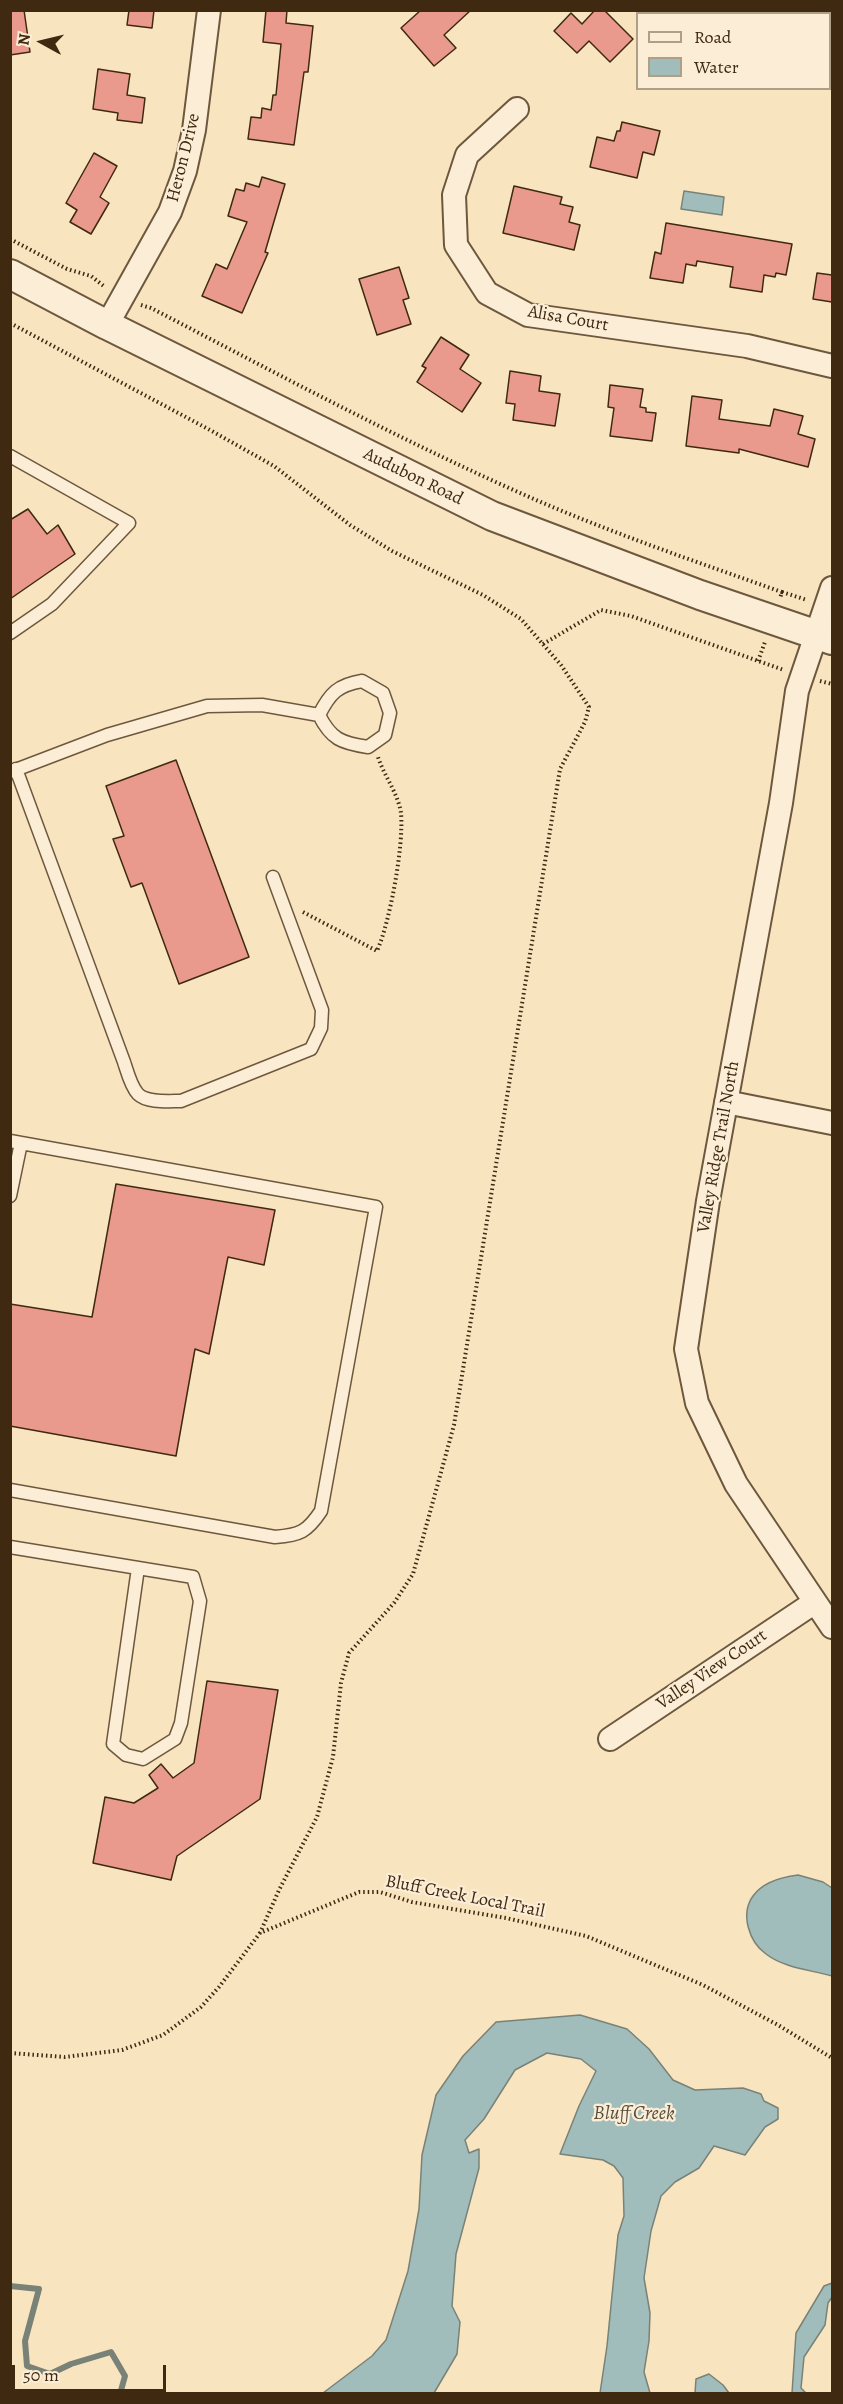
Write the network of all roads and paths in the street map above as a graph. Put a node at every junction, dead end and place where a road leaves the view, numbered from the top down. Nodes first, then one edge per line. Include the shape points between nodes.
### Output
1 (209, 10) edge
2 (517, 109) dead end
3 (10, 239) edge
4 (10, 274) edge
5 (122, 300) junction
6 (10, 323) edge
7 (107, 325) junction
8 (832, 366) edge
9 (10, 456) edge
10 (832, 588) edge
11 (772, 620) junction
12 (10, 633) edge
13 (825, 637) edge
14 (543, 644) junction
15 (758, 661) junction
16 (802, 676) junction
17 (832, 684) edge
18 (319, 715) junction
19 (374, 742) junction
20 (13, 770) edge
21 (273, 877) dead end
22 (288, 917) junction
23 (726, 1102) junction
24 (832, 1123) edge
25 (16, 1142) edge
26 (10, 1196) edge
27 (10, 1490) edge
28 (10, 1547) edge
29 (138, 1568) junction
30 (815, 1602) junction
31 (832, 1627) edge
32 (610, 1738) dead end
33 (260, 1934) junction
34 (10, 2053) edge
35 (832, 2058) edge

1 - 5 street, Heron Drive via 185,171 170,212
2 - 8 street, Alisa Court via 467,155 454,195 456,245 487,293 528,315 747,346
3 - 5 path via 67,269 91,276
4 - 7 street, Audubon Road
5 - 7 street, Heron Drive
5 - 11 path via 151,308 442,457 543,503 782,592
6 - 14 path via 274,466 350,525 521,619
7 - 11 street, Audubon Road via 492,516
9 - 12 lane via 129,523 52,604
10 - 13 street, Valley Ridge Trail North
11 - 13 street, Audubon Road
11 - 15 path
13 - 16 street, Valley Ridge Trail North
14 - 15 path via 601,610 632,616
14 - 33 path via 589,707 561,769 454,1425 413,1574 394,1603 349,1653 341,1683 333,1757 317,1817
15 - 16 path
16 - 17 path
16 - 23 street, Valley Ridge Trail North
18 - 19 lane via 327,732 346,744 368,747
18 - 19 lane via 328,697 346,684 362,681 383,693 390,713 385,735
18 - 20 lane via 262,705 207,706 107,735
19 - 22 path via 400,812 400,846 384,935 377,951 304,911
20 - 22 lane via 137,1094 160,1101 181,1101 311,1049 321,1028 322,1010
21 - 22 lane
23 - 24 street
23 - 30 street, Valley Ridge Trail North via 686,1349 697,1403 736,1484
25 - 26 lane
25 - 27 lane via 376,1207 321,1511 310,1527 294,1536 275,1537
28 - 29 lane
29 - 29 lane via 193,1577 200,1601 181,1723 175,1738 143,1759 126,1755 113,1744
30 - 31 street, Valley Ridge Trail North
30 - 32 street, Valley View Court
33 - 34 path, Bluff Creek Local Trail via 201,2007 163,2035 122,2050 65,2057
33 - 35 path, Bluff Creek Local Trail via 359,1892 380,1892 412,1902 506,1918 586,1936 646,1960 703,1985

